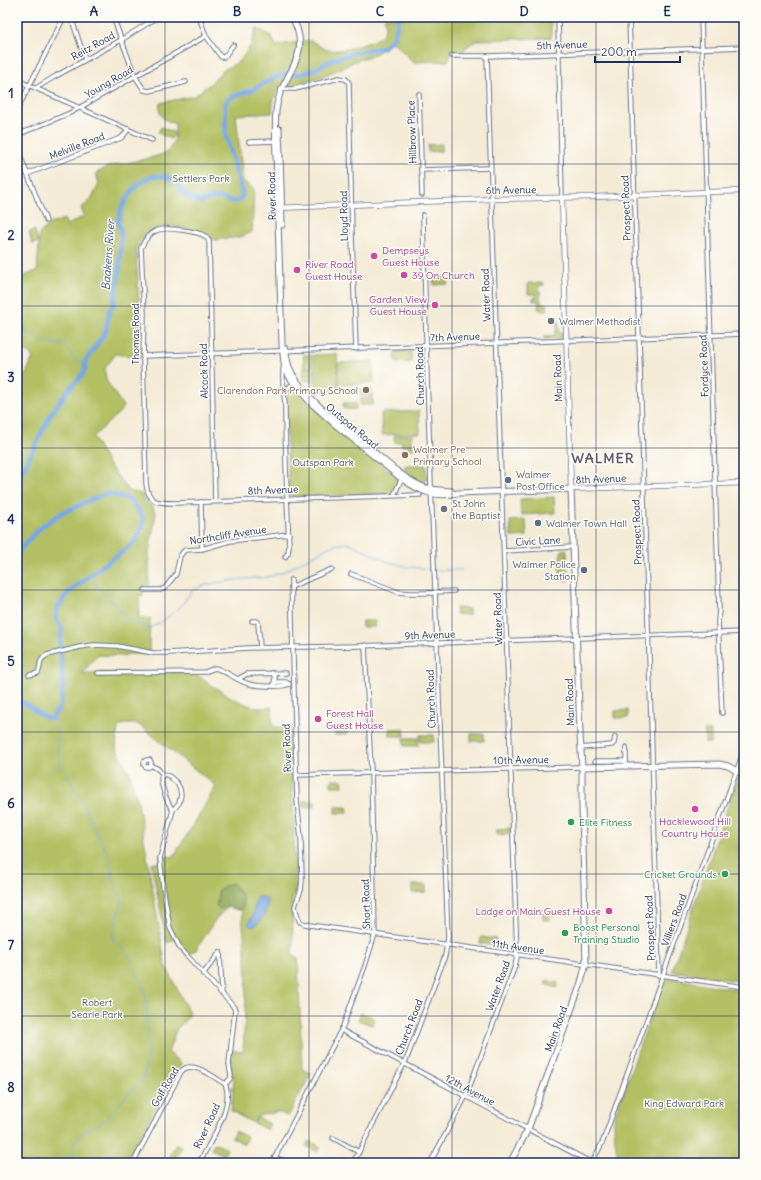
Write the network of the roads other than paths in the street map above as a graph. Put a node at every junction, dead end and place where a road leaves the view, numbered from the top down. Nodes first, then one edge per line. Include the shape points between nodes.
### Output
1 (20, 17) edge
2 (64, 17) edge
3 (70, 17) edge
4 (113, 17) edge
5 (156, 17) edge
6 (199, 17) edge
7 (292, 17) edge
8 (295, 17) edge
9 (558, 17) edge
10 (629, 17) edge
11 (700, 17) edge
12 (17, 22) edge
13 (206, 36) junction
14 (121, 40) junction
15 (233, 45) dead end
16 (302, 45) junction
17 (744, 47) edge
18 (701, 48) junction
19 (629, 50) junction
20 (559, 53) junction
21 (452, 56) dead end
22 (487, 56) junction
23 (86, 59) junction
24 (135, 76) junction
25 (17, 80) edge
26 (186, 82) dead end
27 (29, 86) junction
28 (36, 88) junction
29 (285, 88) junction
30 (419, 94) dead end
31 (80, 108) junction
32 (17, 110) edge
33 (128, 129) junction
34 (17, 135) edge
35 (152, 140) dead end
36 (277, 141) junction
37 (249, 142) dead end
38 (17, 148) edge
39 (490, 168) junction
40 (421, 170) junction
41 (27, 174) junction
42 (744, 191) edge
43 (706, 192) junction
44 (422, 195) dead end
45 (634, 195) junction
46 (562, 198) junction
47 (491, 199) junction
48 (352, 206) junction
49 (280, 208) junction
50 (423, 215) dead end
51 (46, 221) dead end
52 (209, 241) joint
53 (744, 334) edge
54 (710, 335) junction
55 (639, 338) junction
56 (566, 340) junction
57 (496, 343) junction
58 (427, 346) junction
59 (356, 349) junction
60 (284, 351) junction
61 (212, 353) junction
62 (143, 356) junction
63 (284, 363) junction
64 (295, 382) junction
65 (284, 390) junction
66 (403, 477) junction
67 (744, 483) edge
68 (716, 484) junction
69 (643, 487) junction
70 (570, 489) junction
71 (287, 491) junction
72 (501, 491) junction
73 (432, 492) junction
74 (394, 495) junction
75 (420, 495) dead end
76 (151, 498) joint
77 (287, 498) junction
78 (292, 498) junction
79 (215, 501) junction
80 (200, 502) junction
81 (289, 534) junction
82 (573, 546) junction
83 (202, 548) junction
84 (504, 551) junction
85 (284, 557) dead end
86 (332, 569) dead end
87 (351, 574) dead end
88 (291, 580) dead end
89 (292, 587) junction
90 (145, 590) dead end
91 (454, 591) dead end
92 (435, 592) junction
93 (252, 621) dead end
94 (744, 632) edge
95 (719, 633) junction
96 (649, 636) junction
97 (576, 638) junction
98 (507, 640) junction
99 (437, 643) junction
100 (365, 645) junction
101 (293, 646) junction
102 (260, 647) junction
103 (272, 673) junction
104 (286, 673) dead end
105 (98, 674) dead end
106 (29, 675) dead end
107 (238, 679) junction
108 (275, 682) junction
109 (294, 683) junction
110 (289, 684) junction
111 (272, 686) junction
112 (722, 713) dead end
113 (615, 737) dead end
114 (580, 738) junction
115 (626, 747) dead end
116 (581, 748) junction
117 (744, 750) edge
118 (594, 762) dead end
119 (626, 763) junction
120 (151, 765) dead end
121 (652, 765) junction
122 (581, 767) junction
123 (511, 769) junction
124 (442, 770) junction
125 (736, 770) junction
126 (371, 772) junction
127 (162, 775) junction
128 (297, 775) junction
129 (744, 775) edge
130 (173, 810) junction
131 (297, 913) joint
132 (375, 934) junction
133 (448, 944) junction
134 (517, 955) junction
135 (586, 964) junction
136 (203, 974) junction
137 (661, 975) junction
138 (744, 987) edge
139 (222, 994) junction
140 (341, 1030) junction
141 (404, 1063) junction
142 (225, 1084) junction
143 (466, 1096) junction
144 (528, 1129) junction
145 (333, 1138) dead end
146 (359, 1152) junction
147 (275, 1157) junction
148 (133, 1163) edge
149 (199, 1163) edge
150 (272, 1163) edge
151 (287, 1163) edge
152 (353, 1163) edge
153 (430, 1163) edge
154 (510, 1163) edge
155 (592, 1163) edge

1 - 12 street
2 - 27 street
3 - 23 street
4 - 14 street
5 - 14 street, Reitz Road
6 - 13 street
7 - 16 main road
8 - 16 main road via 302,33
9 - 20 street, Main Road
10 - 19 street, Prospect Road
11 - 18 street, Fordyce Road
13 - 15 street via 221,57 225,56
13 - 24 street, Young Road
14 - 23 street, Reitz Road
14 - 24 street
16 - 29 main road, River Road
17 - 18 street, 5th Avenue
18 - 19 street, 5th Avenue
18 - 43 street, Fordyce Road
19 - 20 street, 5th Avenue
19 - 45 street, Prospect Road
20 - 22 street, 5th Avenue
20 - 46 street, Main Road
21 - 22 street, 5th Avenue
22 - 39 street, Water Road
23 - 28 street, Reitz Road
24 - 26 street via 144,90 148,91
24 - 31 street, Young Road
25 - 27 street
27 - 28 street
27 - 32 street
28 - 31 street
29 - 36 main road, River Road via 277,104
29 - 48 street, Lloyd Road via 295,89 339,78 350,83
30 - 40 street, Hillbrow Place
31 - 33 street
31 - 34 street, Young Road
33 - 35 street
33 - 41 street, Melville Road via 121,138
36 - 37 street
36 - 49 main road, River Road
38 - 41 street
39 - 40 street, Hillbrow Place
39 - 47 street, Water Road
40 - 44 street, Hillbrow Place
41 - 51 street
42 - 43 street, 6th Avenue
43 - 45 street, 6th Avenue
43 - 54 street, Fordyce Road
45 - 46 street, 6th Avenue
45 - 55 street, Prospect Road
46 - 47 street, 6th Avenue
46 - 56 street, Main Road
47 - 48 street, 6th Avenue
47 - 57 street, Water Road
48 - 49 street, 6th Avenue
48 - 59 street, Lloyd Road
49 - 60 main road, River Road
50 - 58 street, Church Road
52 - 61 street, Alcock Road
52 - 62 street, Thomas Road via 202,235 165,229 155,231 141,246
53 - 54 street, 7th Avenue
54 - 55 street, 7th Avenue
54 - 68 street, Fordyce Road
55 - 56 street, 7th Avenue
55 - 69 street, Prospect Road
56 - 57 street, 7th Avenue
56 - 70 street, Main Road
57 - 58 street, 7th Avenue
57 - 72 street, Water Road
58 - 59 street, 7th Avenue
58 - 73 street, Church Road
59 - 60 street, 7th Avenue
60 - 61 street, 7th Avenue
60 - 63 main road, Outspan Road
60 - 64 main road, Outspan Road
61 - 62 street, 7th Avenue
61 - 79 street, Alcock Road
62 - 76 street, Thomas Road via 146,483
63 - 64 main road, Outspan Road via 289,376
63 - 65 street
64 - 65 street
64 - 66 main road, Outspan Road via 312,404 331,421
65 - 71 street
66 - 73 main road, Outspan Road via 418,489
66 - 74 street
67 - 68 street, 8th Avenue
68 - 69 street, 8th Avenue
68 - 95 street, Fordyce Road
69 - 70 street, 8th Avenue
69 - 96 street, Prospect Road
70 - 72 main road, 8th Avenue
70 - 82 main road, Main Road
71 - 77 street
71 - 78 street
72 - 73 main road, 8th Avenue via 443,494
72 - 84 street, Water Road
73 - 92 street, Church Road
74 - 75 street, 8th Avenue
74 - 78 street, 8th Avenue
76 - 80 street, 8th Avenue via 160,503
77 - 78 street, 8th Avenue
77 - 79 street, 8th Avenue
77 - 81 street
79 - 80 street, 8th Avenue
80 - 83 street
81 - 83 street, Northcliff Avenue via 230,541
81 - 85 street via 289,551
82 - 84 street, Civic Lane
82 - 97 main road, Main Road
83 - 90 street, Northcliff Avenue via 186,549 182,552 176,574 164,588
84 - 98 street, Water Road
86 - 89 street
87 - 92 street via 398,592
88 - 89 street, River Road
89 - 101 street, River Road
91 - 92 street
92 - 99 street, Church Road
93 - 102 street via 258,622
94 - 95 street, 9th Avenue
95 - 96 street, 9th Avenue
95 - 112 street, Fordyce Road
96 - 97 street, 9th Avenue
96 - 121 street, Prospect Road
97 - 98 street, 9th Avenue
97 - 114 main road, Main Road
98 - 99 street, 9th Avenue
98 - 123 street, Water Road
99 - 100 street, 9th Avenue
99 - 124 street, Church Road
100 - 101 street, 9th Avenue
100 - 126 street, Short Road
101 - 102 street, 9th Avenue
101 - 109 street, River Road
102 - 106 street, 9th Avenue via 159,653 117,646 85,646 47,655 40,661 38,672
103 - 104 street
103 - 107 street via 247,674
103 - 108 street
105 - 107 street via 205,672 214,668
107 - 111 street via 248,684
108 - 110 street
108 - 111 street
109 - 110 street
109 - 128 street, River Road
110 - 111 street
113 - 116 street via 612,745
114 - 116 main road, Main Road
114 - 122 main road, Main Road
115 - 119 street
116 - 122 main road, Main Road
117 - 125 street, Villiers Road
118 - 119 street
119 - 121 main road, 10th Avenue
119 - 122 main road, 10th Avenue
120 - 127 street
121 - 125 main road, 10th Avenue via 722,764
121 - 137 street, Prospect Road
122 - 123 street, 10th Avenue
122 - 135 main road, Main Road
123 - 124 street, 10th Avenue
123 - 134 street, Water Road
124 - 126 street, 10th Avenue
124 - 133 street, Church Road
125 - 129 main road, 10th Avenue
125 - 137 street, Villiers Road
126 - 128 street, 10th Avenue
126 - 132 street, Short Road
127 - 130 street via 162,785
127 - 130 street via 173,779 180,789 180,800
128 - 131 street, River Road via 302,880 296,904
130 - 136 street via 160,858 167,914 176,941
131 - 132 street, 11th Avenue via 299,921 305,924
132 - 133 street, 11th Avenue
132 - 140 street, Short Road
133 - 134 street, 11th Avenue
133 - 141 street, Church Road
134 - 135 street, 11th Avenue
134 - 143 street, Water Road
135 - 137 street, 11th Avenue
135 - 144 main road, Main Road
136 - 139 street
136 - 139 street via 220,952
137 - 138 street, 11th Avenue
137 - 155 street, Villiers Road via 603,1141
139 - 142 street via 235,1010 229,1064 231,1075
140 - 141 street, 12th Avenue
140 - 147 street, Short Road
141 - 143 street, 12th Avenue
141 - 146 street, Church Road
142 - 148 street, Golf Road via 193,1067 182,1070
142 - 149 street, River Road via 227,1105
143 - 144 street, 12th Avenue
143 - 153 street, Water Road
144 - 154 main road, Main Road
144 - 155 street, 12th Avenue
145 - 146 street
146 - 152 street, Church Road
147 - 150 street, Short Road
147 - 151 street

